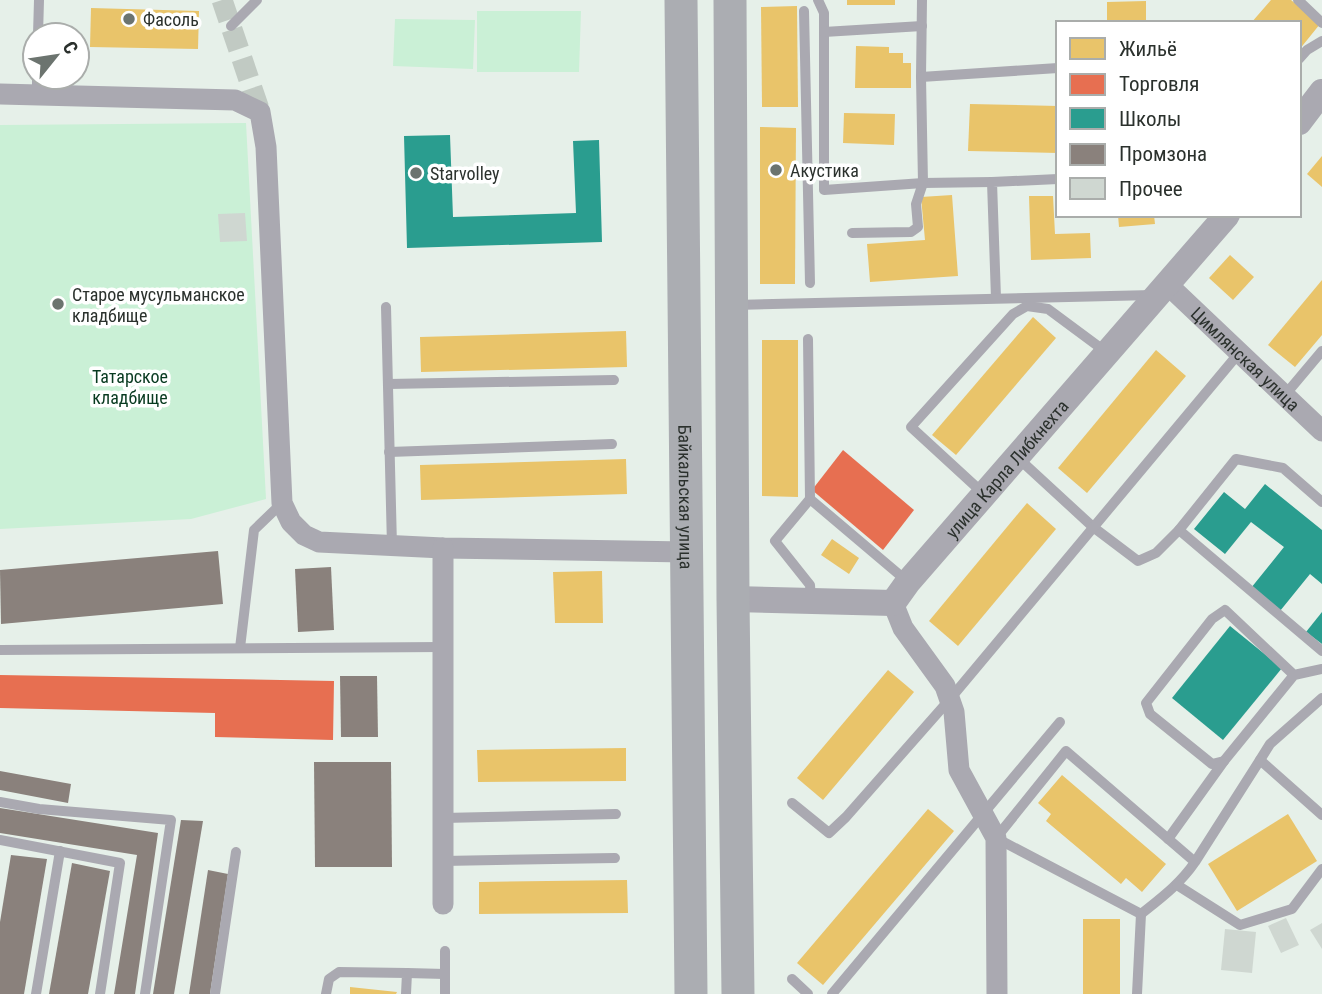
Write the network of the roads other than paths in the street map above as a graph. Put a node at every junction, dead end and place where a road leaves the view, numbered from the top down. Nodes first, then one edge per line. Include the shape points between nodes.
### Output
1 (39, 0) edge
2 (257, 0) edge
3 (681, 0) edge
4 (730, 0) edge
5 (818, 0) edge
6 (922, 0) edge
7 (1298, 0) edge
8 (804, 11) dead end
9 (38, 21) edge
10 (1322, 23) edge
11 (232, 26) dead end
12 (922, 26) junction
13 (824, 32) junction
14 (1322, 41) edge
15 (1301, 57) edge
16 (1056, 68) edge
17 (824, 74) junction
18 (806, 75) junction
19 (921, 77) junction
20 (21, 89) edge
21 (91, 90) edge
22 (1322, 92) edge
23 (0, 94) edge
24 (1301, 119) edge
25 (1056, 179) edge
26 (992, 182) junction
27 (923, 183) junction
28 (1225, 217) edge
29 (852, 233) dead end
30 (810, 283) dead end
31 (1163, 290) junction
32 (996, 298) junction
33 (732, 305) junction
34 (386, 307) dead end
35 (808, 339) dead end
36 (1322, 351) edge
37 (1240, 353) junction
38 (1108, 354) junction
39 (614, 380) dead end
40 (388, 384) junction
41 (1285, 395) junction
42 (1322, 431) edge
43 (612, 444) dead end
44 (389, 452) junction
45 (1018, 457) junction
46 (985, 495) junction
47 (810, 499) junction
48 (1322, 502) edge
49 (282, 503) junction
50 (1093, 527) junction
51 (1179, 530) junction
52 (392, 546) junction
53 (443, 548) junction
54 (686, 552) junction
55 (900, 593) junction
56 (733, 599) junction
57 (811, 600) junction
58 (442, 647) junction
59 (240, 648) junction
60 (0, 650) edge
61 (1322, 651) edge
62 (1322, 669) edge
63 (1294, 675) junction
64 (1322, 698) edge
65 (950, 699) junction
66 (1060, 722) dead end
67 (1260, 760) junction
68 (1224, 761) junction
69 (0, 802) edge
70 (792, 803) dead end
71 (616, 814) dead end
72 (983, 814) junction
73 (1322, 815) edge
74 (443, 818) junction
75 (996, 838) junction
76 (1168, 839) junction
77 (0, 840) edge
78 (61, 851) junction
79 (236, 852) dead end
80 (615, 858) dead end
81 (443, 861) junction
82 (1195, 862) junction
83 (1322, 869) edge
84 (1177, 885) junction
85 (443, 904) dead end
86 (1141, 914) junction
87 (446, 951) dead end
88 (407, 973) junction
89 (445, 974) junction
90 (792, 979) dead end
91 (36, 994) edge
92 (100, 994) edge
93 (145, 994) edge
94 (215, 994) edge
95 (326, 994) edge
96 (406, 994) edge
97 (445, 994) edge
98 (691, 994) edge
99 (738, 994) edge
100 (808, 994) edge
101 (832, 994) edge
102 (997, 994) edge
103 (1137, 994) edge

1 - 9 lane
2 - 11 lane
3 - 54 main road, Байкальская улица
4 - 33 main road
5 - 13 lane via 824,13
6 - 12 lane
7 - 10 lane
8 - 18 lane
12 - 13 lane
12 - 19 lane
13 - 17 lane
14 - 15 lane
16 - 19 lane
17 - 18 lane
17 - 27 lane via 824,190
18 - 30 lane
19 - 27 lane
20 - 23 street
21 - 49 street via 236,100 260,112 266,147
22 - 24 street
25 - 26 lane
26 - 27 lane
26 - 32 lane
27 - 29 lane via 916,204 918,227 911,232
28 - 31 street, улица Карла Либкнехта
31 - 32 lane
31 - 37 street, Цимлянская улица
31 - 38 street, улица Карла Либкнехта
32 - 33 lane
33 - 56 main road
34 - 40 lane
35 - 47 lane
36 - 41 lane
37 - 41 street, Цимлянская улица
37 - 50 lane
38 - 45 street, улица Карла Либкнехта
38 - 46 lane via 1048,309 1027,306 1013,314 911,428
39 - 40 lane
40 - 44 lane
41 - 42 street, Цимлянская улица
43 - 44 lane
44 - 52 lane
45 - 46 street, улица Карла Либкнехта
45 - 50 lane
46 - 55 street, улица Карла Либкнехта
47 - 55 lane
47 - 57 lane via 775,541 810,585
48 - 51 lane via 1283,468 1236,459
49 - 52 street via 290,522 319,542
49 - 59 lane via 254,530
50 - 51 lane via 1138,561 1156,553
50 - 65 lane
51 - 61 lane
52 - 53 street
53 - 54 street
53 - 58 street
54 - 98 main road, Байкальская улица
55 - 57 street
55 - 65 street via 903,628
56 - 57 street
56 - 99 main road
58 - 59 lane
58 - 74 street
59 - 60 lane
62 - 63 lane
63 - 68 lane
63 - 68 lane via 1225,610 1212,619 1146,703 1150,714 1212,764
64 - 67 lane via 1270,744
65 - 70 lane via 829,833
65 - 72 street via 960,770
66 - 72 lane
67 - 73 lane
67 - 82 lane
68 - 76 lane
69 - 93 lane via 172,820
71 - 74 lane
72 - 75 street
72 - 101 lane
74 - 81 street
75 - 76 lane via 1066,751
75 - 86 lane
75 - 102 street
76 - 82 lane
77 - 78 lane
78 - 91 lane
78 - 92 lane via 120,863
79 - 94 lane
80 - 81 lane
81 - 85 street
82 - 84 lane
83 - 84 lane via 1292,909 1240,925
84 - 86 lane
86 - 103 lane
87 - 89 lane
88 - 89 lane
88 - 95 lane via 339,972 330,979
88 - 96 lane
89 - 97 lane
90 - 100 lane

